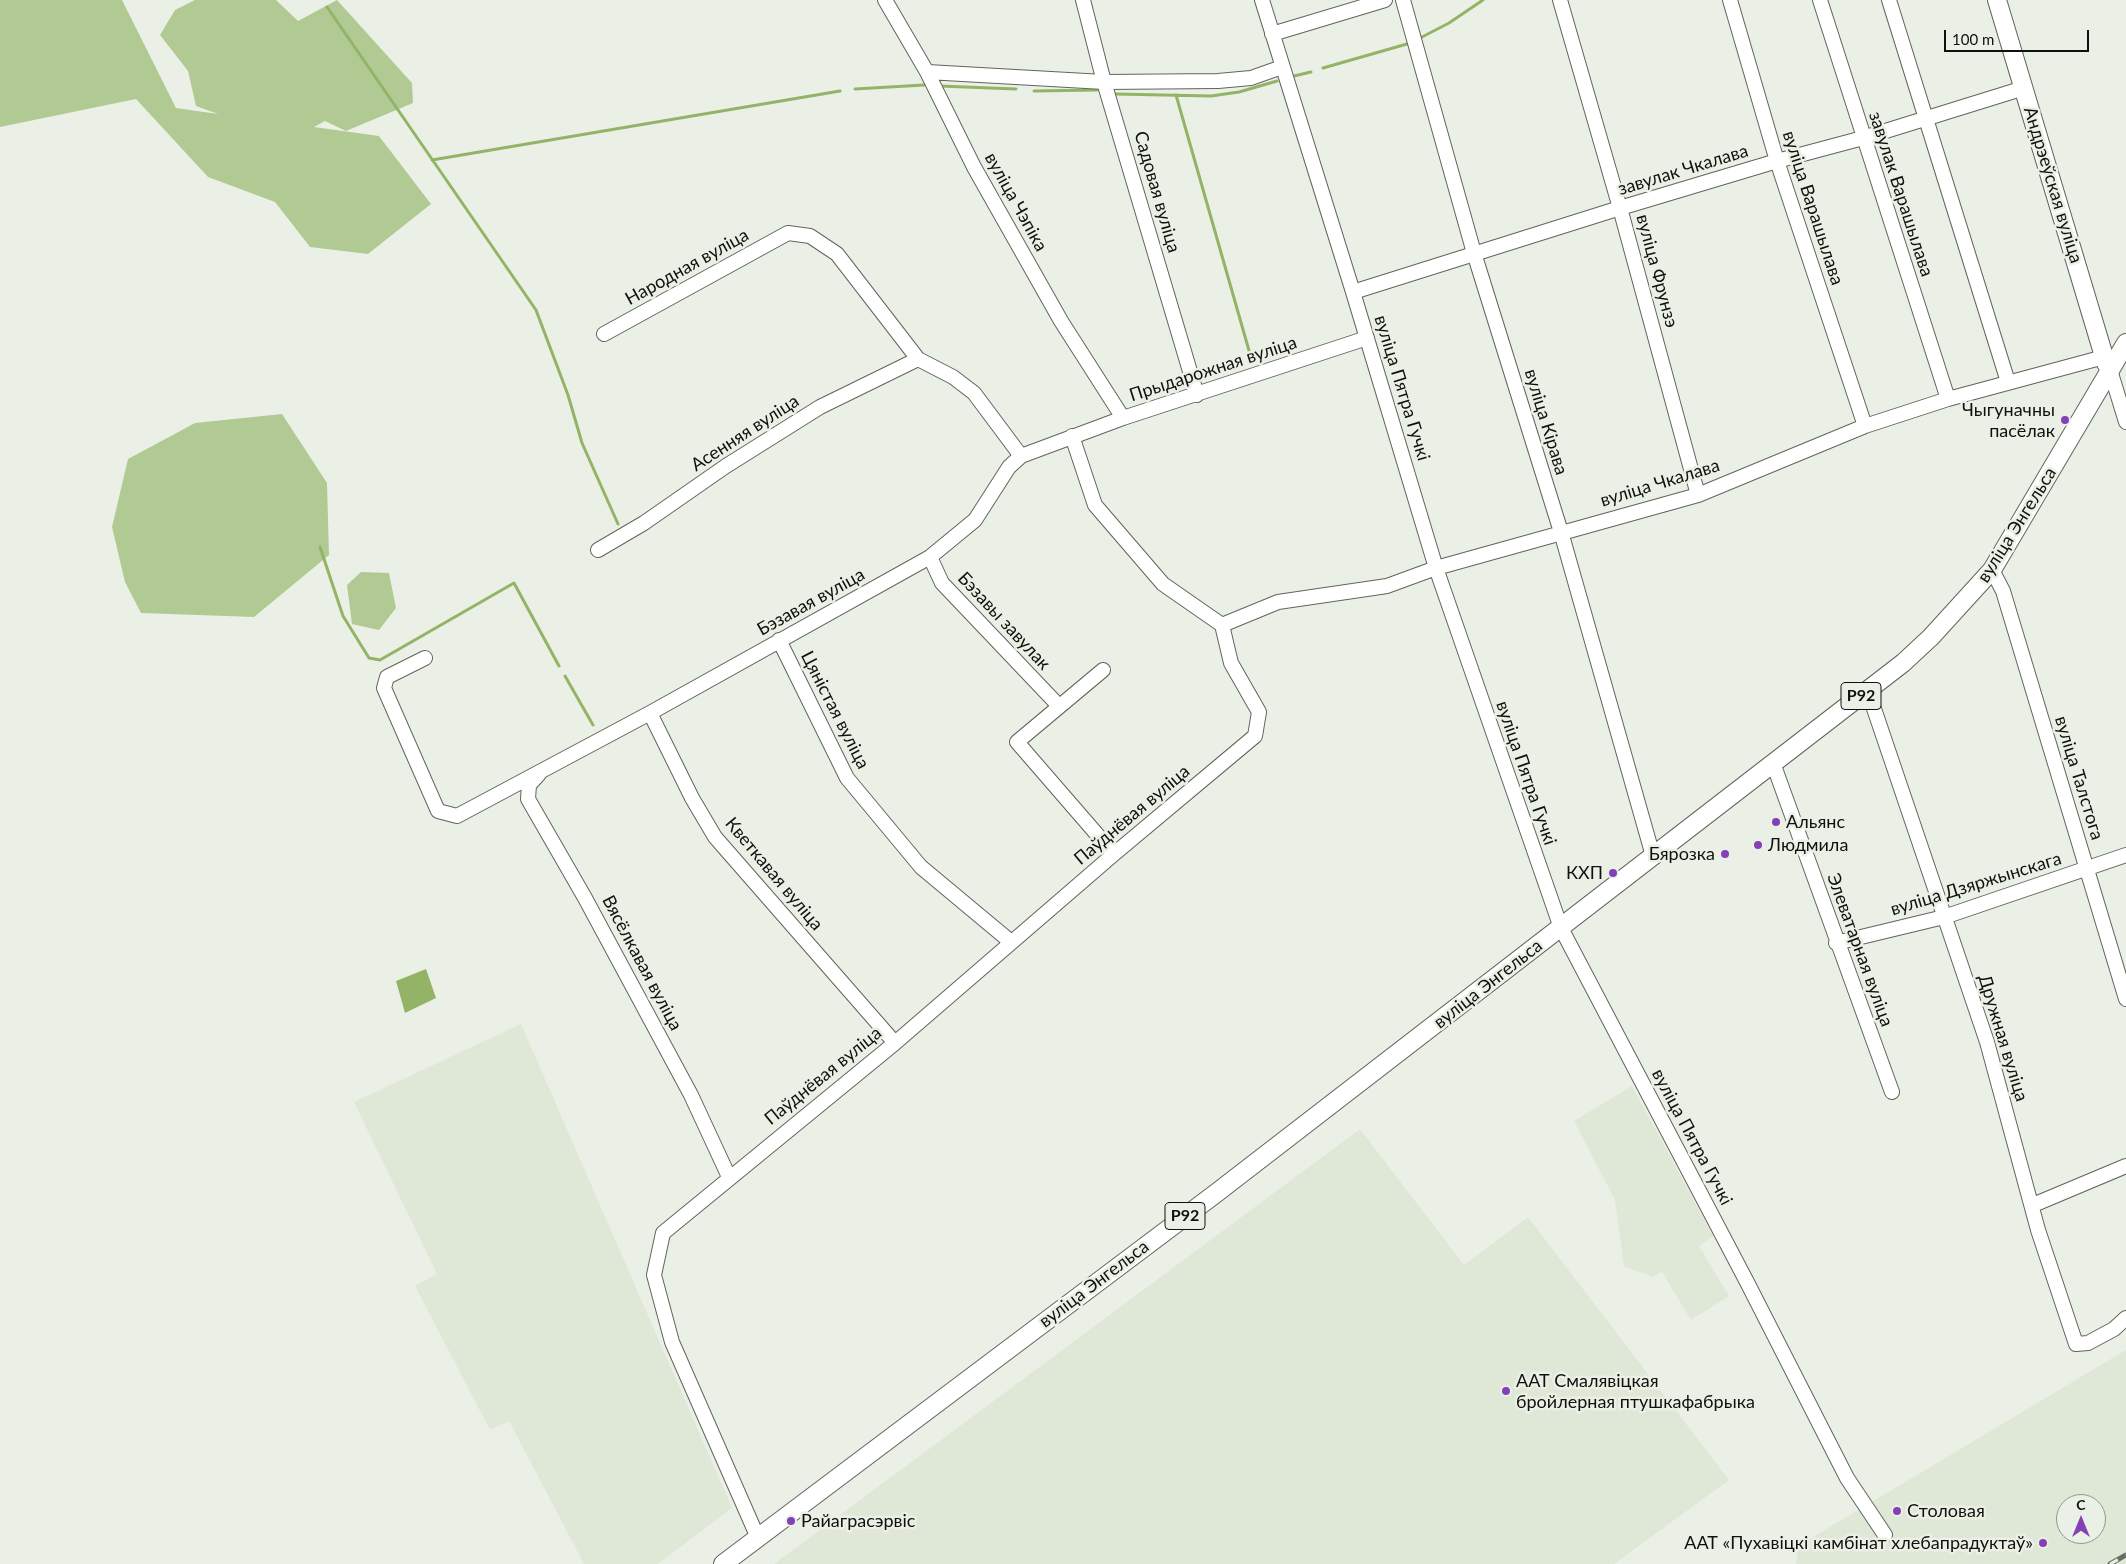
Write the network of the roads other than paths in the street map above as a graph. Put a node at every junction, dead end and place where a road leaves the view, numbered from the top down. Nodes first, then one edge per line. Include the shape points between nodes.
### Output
1 (885, 0) edge
2 (1083, 0) edge
3 (1262, 0) edge
4 (1385, 0) edge
5 (1403, 0) edge
6 (1560, 0) edge
7 (1730, 0) edge
8 (1820, 0) edge
9 (1889, 0) edge
10 (1997, 0) edge
11 (1272, 34) junction
12 (1282, 67) junction
13 (927, 72) junction
14 (1104, 82) junction
15 (2024, 88) junction
16 (1926, 118) junction
17 (1863, 138) junction
18 (1777, 161) junction
19 (1620, 208) junction
20 (1474, 253) junction
21 (1353, 292) junction
22 (604, 334) dead end
23 (1367, 338) junction
24 (2126, 343) edge
25 (918, 359) junction
26 (2107, 363) junction
27 (2008, 382) junction
28 (1197, 395) junction
29 (1948, 399) junction
30 (1123, 418) junction
31 (2126, 422) edge
32 (1865, 426) junction
33 (1072, 436) junction
34 (1021, 456) junction
35 (1698, 495) junction
36 (1561, 532) junction
37 (598, 550) dead end
38 (930, 557) junction
39 (1436, 568) junction
40 (1992, 570) junction
41 (1222, 626) junction
42 (779, 640) junction
43 (425, 658) dead end
44 (1103, 670) dead end
45 (1868, 691) junction
46 (1059, 706) junction
47 (650, 713) junction
48 (1773, 763) junction
49 (542, 772) junction
50 (1114, 854) junction
51 (2126, 855) edge
52 (1653, 856) junction
53 (2087, 869) junction
54 (1944, 917) junction
55 (1561, 928) junction
56 (1011, 942) junction
57 (1836, 943) junction
58 (2126, 999) edge
59 (895, 1042) junction
60 (1892, 1092) dead end
61 (2126, 1166) edge
62 (729, 1177) junction
63 (2033, 1205) junction
64 (2126, 1318) edge
65 (1885, 1535) dead end
66 (758, 1538) junction
67 (723, 1564) edge

1 - 13 street, вуліца Чэпіка
2 - 14 street, Садовая вуліца
3 - 11 street, вуліца Пятра Гучкі
4 - 11 street
5 - 20 street, вуліца Кірава
6 - 19 street, вуліца Фрунзэ
7 - 18 street, вуліца Варашылава
8 - 17 street, завулак Варашылава
9 - 16 street
10 - 15 main road, Андрэеўская вуліца
11 - 12 street, вуліца Пятра Гучкі
12 - 14 street via 1250,78 1218,82
12 - 21 street, вуліца Пятра Гучкі
13 - 14 street
13 - 30 street, вуліца Чэпіка via 974,167 1061,321
14 - 28 street, Садовая вуліца
15 - 16 street, завулак Чкалава
15 - 26 main road, Андрэеўская вуліца
16 - 17 street, завулак Чкалава
16 - 27 street
17 - 18 street, завулак Чкалава
17 - 29 street, завулак Варашылава
18 - 19 street, завулак Чкалава
18 - 32 street, вуліца Варашылава
19 - 20 street, завулак Чкалава
19 - 35 street, вуліца Фрунзэ
20 - 21 street, завулак Чкалава
20 - 36 street, вуліца Кірава
21 - 23 street, вуліца Пятра Гучкі
22 - 25 street, Народная вуліца via 788,233 810,236 837,254
23 - 28 street, Прыдарожная вуліца
23 - 39 street, вуліца Пятра Гучкі
24 - 26 main road, вуліца Энгельса / Р92
25 - 34 street via 954,377 974,393
25 - 37 street, Асенняя вуліца via 820,407
26 - 27 street, вуліца Чкалава
26 - 31 street
26 - 40 main road, вуліца Энгельса / Р92
27 - 29 street, вуліца Чкалава
28 - 30 street, Прыдарожная вуліца
29 - 32 street, вуліца Чкалава
30 - 33 street, Прыдарожная вуліца
32 - 35 street, вуліца Чкалава
33 - 34 street, Бэзавая вуліца
33 - 41 street via 1095,505 1163,584
34 - 38 street, Бэзавая вуліца via 1009,468 975,520
35 - 36 street, вуліца Чкалава
36 - 39 street, вуліца Чкалава
36 - 52 street, вуліца Кірава
38 - 42 street, Бэзавая вуліца
38 - 46 street, Бэзавы завулак via 942,583
39 - 41 street, вуліца Чкалава via 1388,586 1278,602
39 - 55 street, вуліца Пятра Гучкі
40 - 45 main road, вуліца Энгельса / Р92 via 1931,637
40 - 53 street, вуліца Талстога via 2003,591
41 - 50 street, Паўднёвая вуліца via 1232,663 1258,712 1255,736
42 - 47 street, Бэзавая вуліца
42 - 56 street, Цяністая вуліца via 847,778 921,867
43 - 49 street, Бэзавая вуліца via 388,677 384,688 438,811 457,816
44 - 46 street
45 - 48 main road, вуліца Энгельса / Р92
45 - 54 street, Дружная вуліца
46 - 50 street via 1017,742
47 - 49 street, Бэзавая вуліца
47 - 59 street, Кветкавая вуліца via 715,837
48 - 52 main road, вуліца Энгельса / Р92
48 - 57 street, Элеватарная вуліца
49 - 62 street, Вясёлкавая вуліца via 529,785 528,799 686,1087
50 - 56 street, Паўднёвая вуліца
51 - 53 street, вуліца Дзяржынскага
52 - 55 main road, вуліца Энгельса / Р92
53 - 54 street, вуліца Дзяржынскага
53 - 58 street, вуліца Талстога
54 - 57 street, вуліца Дзяржынскага
54 - 63 street, Дружная вуліца via 1987,1042
55 - 65 street, вуліца Пятра Гучкі via 1847,1478
55 - 66 main road, вуліца Энгельса / Р92 via 1215,1194
56 - 59 street, Паўднёвая вуліца
57 - 60 street, Элеватарная вуліца
59 - 62 street, Паўднёвая вуліца
61 - 63 street
62 - 66 street, Паўднёвая вуліца via 663,1233 654,1276 672,1342
63 - 64 street, Дружная вуліца via 2038,1230 2076,1344 2088,1343 2114,1329
66 - 67 main road, Р92

